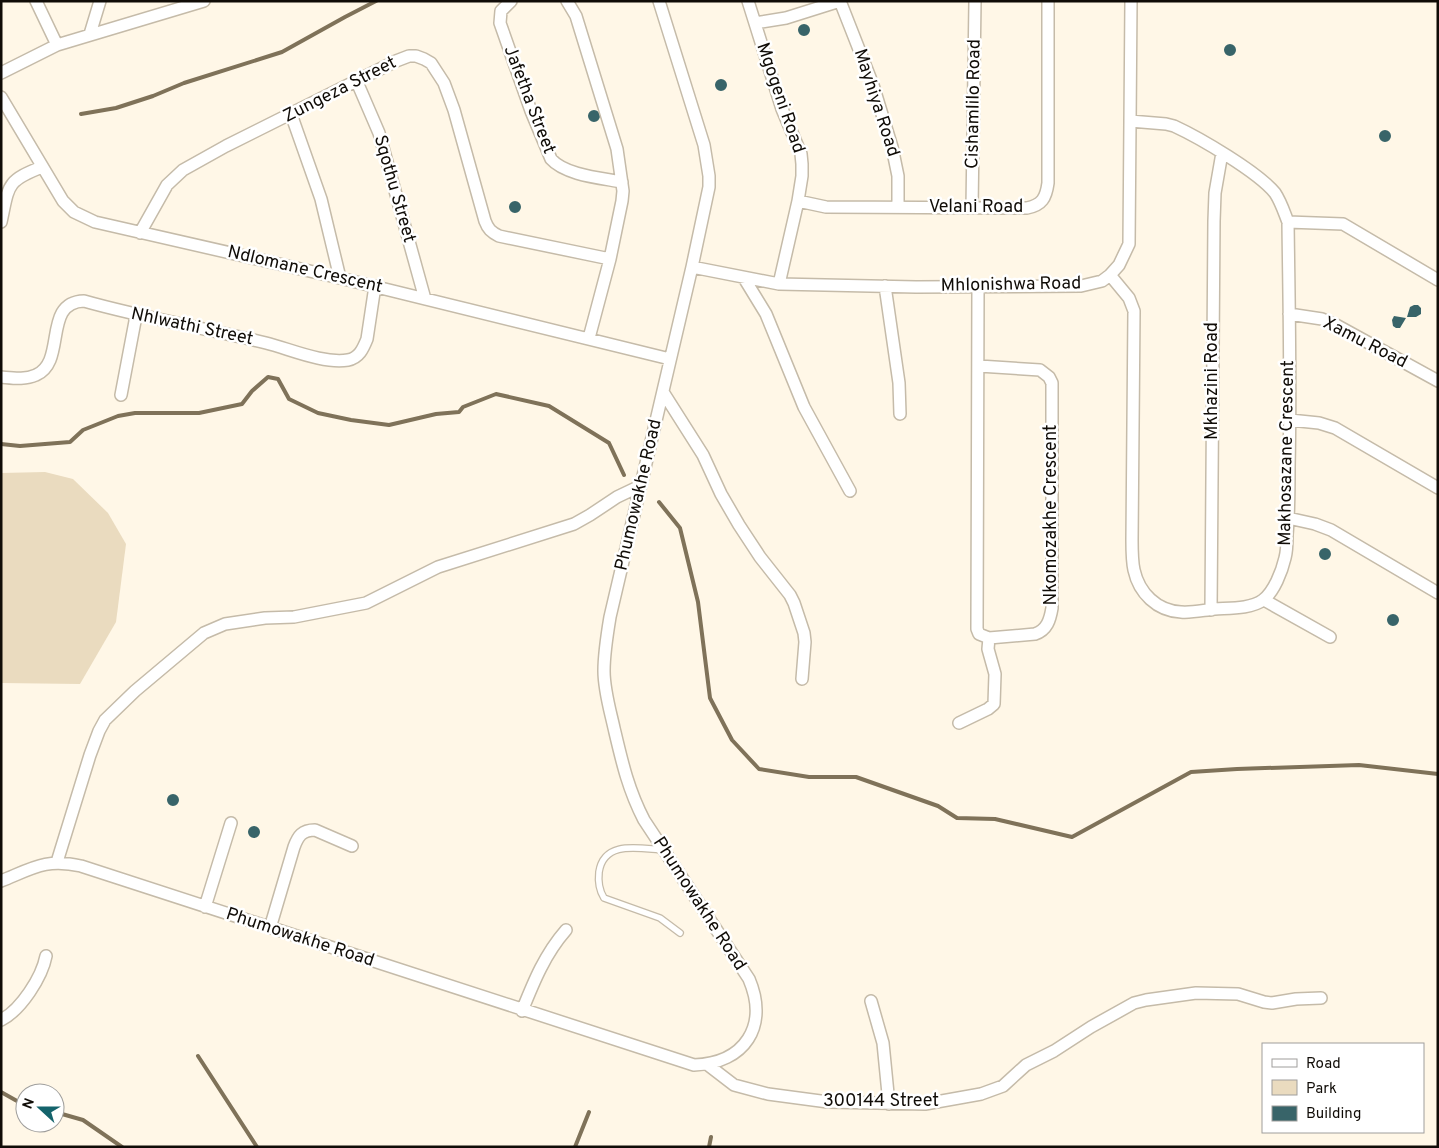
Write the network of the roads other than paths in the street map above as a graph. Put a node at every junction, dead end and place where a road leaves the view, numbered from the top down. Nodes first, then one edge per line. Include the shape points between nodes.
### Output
1 (36, 1) edge
2 (100, 1) edge
3 (204, 1) edge
4 (511, 1) edge
5 (567, 1) edge
6 (659, 1) edge
7 (748, 1) edge
8 (840, 1) edge
9 (975, 1) edge
10 (1048, 1) edge
11 (1131, 1) edge
12 (191, 3) edge
13 (755, 23) junction
14 (90, 34) junction
15 (57, 45) junction
16 (1, 74) edge
17 (357, 82) junction
18 (1, 96) edge
19 (291, 114) junction
20 (1130, 121) junction
21 (1222, 153) junction
22 (42, 168) junction
23 (622, 182) junction
24 (798, 201) junction
25 (898, 207) junction
26 (972, 208) junction
27 (1, 222) edge
28 (1288, 222) junction
29 (140, 233) junction
30 (610, 259) junction
31 (692, 267) junction
32 (1110, 275) junction
33 (340, 278) junction
34 (744, 278) junction
35 (1438, 280) edge
36 (778, 284) junction
37 (375, 286) junction
38 (885, 286) junction
39 (978, 287) junction
40 (425, 298) junction
41 (1289, 314) junction
42 (136, 316) junction
43 (589, 338) junction
44 (670, 358) junction
45 (979, 366) junction
46 (1, 377) edge
47 (1438, 382) edge
48 (662, 392) junction
49 (121, 396) dead end
50 (900, 414) dead end
51 (1290, 420) junction
52 (640, 486) junction
53 (1438, 488) edge
54 (850, 491) dead end
55 (1288, 518) junction
56 (1438, 593) edge
57 (1264, 600) junction
58 (1211, 610) junction
59 (989, 638) junction
60 (1330, 638) dead end
61 (802, 679) dead end
62 (959, 723) dead end
63 (231, 823) dead end
64 (352, 846) dead end
65 (664, 850) junction
66 (57, 862) junction
67 (1, 882) edge
68 (205, 907) junction
69 (270, 928) junction
70 (566, 930) dead end
71 (680, 933) dead end
72 (46, 956) dead end
73 (1321, 998) dead end
74 (871, 1001) dead end
75 (522, 1010) junction
76 (1, 1020) edge
77 (708, 1065) junction
78 (889, 1104) junction

1 - 15 street
2 - 14 street
3 - 12 street
4 - 23 street, Jafetha Street via 501,11 500,23 530,111 551,159 571,171
5 - 23 street via 576,16 612,129
6 - 31 street, Phumowakhe Road via 708,165 708,186
7 - 13 street, Mgogeni Road
8 - 13 street via 786,18
8 - 25 street, Mayhiya Road via 873,85 892,147 898,176
9 - 26 street, Cishamlilo Road
10 - 26 street, Velani Road via 1047,194 1040,204 1026,208
11 - 20 street
12 - 14 street
13 - 24 street, Mgogeni Road via 782,109 801,154
14 - 15 street
15 - 16 street
17 - 19 street, Zungeza Street
17 - 30 street, Zungeza Street via 409,56 431,63 444,83 487,227 499,236
17 - 40 street, Sqothu Street via 379,133
18 - 22 street, Ndlomane Crescent
19 - 29 street, Zungeza Street via 197,161 173,178
19 - 33 street via 321,200
20 - 21 street, Makhosazane Crescent via 1174,126
20 - 32 street via 1129,244
21 - 28 street, Makhosazane Crescent via 1264,181 1279,200
21 - 58 street, Mkhazini Road via 1214,221
22 - 27 street via 21,176 11,185
22 - 29 street, Ndlomane Crescent via 74,212 95,222
23 - 30 street via 622,201
24 - 25 street, Velani Road via 826,207
24 - 36 street, Mgogeni Road
25 - 26 street, Velani Road
28 - 35 street via 1343,224
28 - 41 street, Makhosazane Crescent
29 - 33 street, Ndlomane Crescent
30 - 43 street
31 - 34 street, Mhlonishwa Road
31 - 44 street, Phumowakhe Road
32 - 39 street, Mhlonishwa Road via 1102,281 1081,286
32 - 58 street via 1129,298 1134,311 1132,540 1136,579 1157,606 1180,612
33 - 37 street, Ndlomane Crescent
34 - 36 street, Mhlonishwa Road
34 - 54 street via 766,314 804,407
36 - 38 street, Mhlonishwa Road
37 - 40 street, Ndlomane Crescent
37 - 42 street, Nhlwathi Street via 364,347 354,358 346,360 323,358
38 - 39 street, Mhlonishwa Road
38 - 50 street via 899,382
39 - 45 street
40 - 43 street, Ndlomane Crescent
41 - 47 street, Xamu Road via 1336,324
41 - 51 street, Makhosazane Crescent
42 - 46 street, Nhlwathi Street via 84,301 69,304 60,316 44,369 30,377
42 - 49 street
43 - 44 street, Ndlomane Crescent
44 - 48 street, Phumowakhe Road
45 - 59 street via 976,622 979,634
45 - 59 street, Nkomozakhe Crescent via 1040,370 1050,376 1052,384 1050,618 1042,632 1036,634
48 - 52 street, Phumowakhe Road
48 - 61 street via 703,455 739,526 794,603 805,642
51 - 53 street via 1335,428
51 - 55 street, Makhosazane Crescent
52 - 65 street, Phumowakhe Road via 610,617 604,672 626,778 644,820
52 - 66 street via 574,524 438,567 366,603 294,617 225,624 204,633 105,720 90,755
55 - 56 street via 1331,530
55 - 57 street, Makhosazane Crescent via 1286,556 1279,576
57 - 58 street via 1250,606
57 - 60 street
59 - 62 street via 988,649 995,674 994,704
63 - 68 street
64 - 69 street via 315,830 299,835
65 - 71 lane via 622,848 608,853 600,866 600,892 604,898 660,918
65 - 77 street, Phumowakhe Road via 755,993 755,1021 746,1041 731,1056
66 - 67 street, Phumowakhe Road via 38,865
66 - 68 street, Phumowakhe Road via 81,866
68 - 69 street, Phumowakhe Road
69 - 75 street, Phumowakhe Road
70 - 75 street via 542,964
72 - 76 street via 38,978 20,1005
73 - 78 street, 300144 Street via 1272,1003 1238,994 1196,993 1146,1000 1126,1006 1026,1065 993,1091 938,1103
74 - 78 street via 883,1043
75 - 77 street, Phumowakhe Road via 679,1062
77 - 78 street, 300144 Street via 734,1084 755,1092 828,1102

